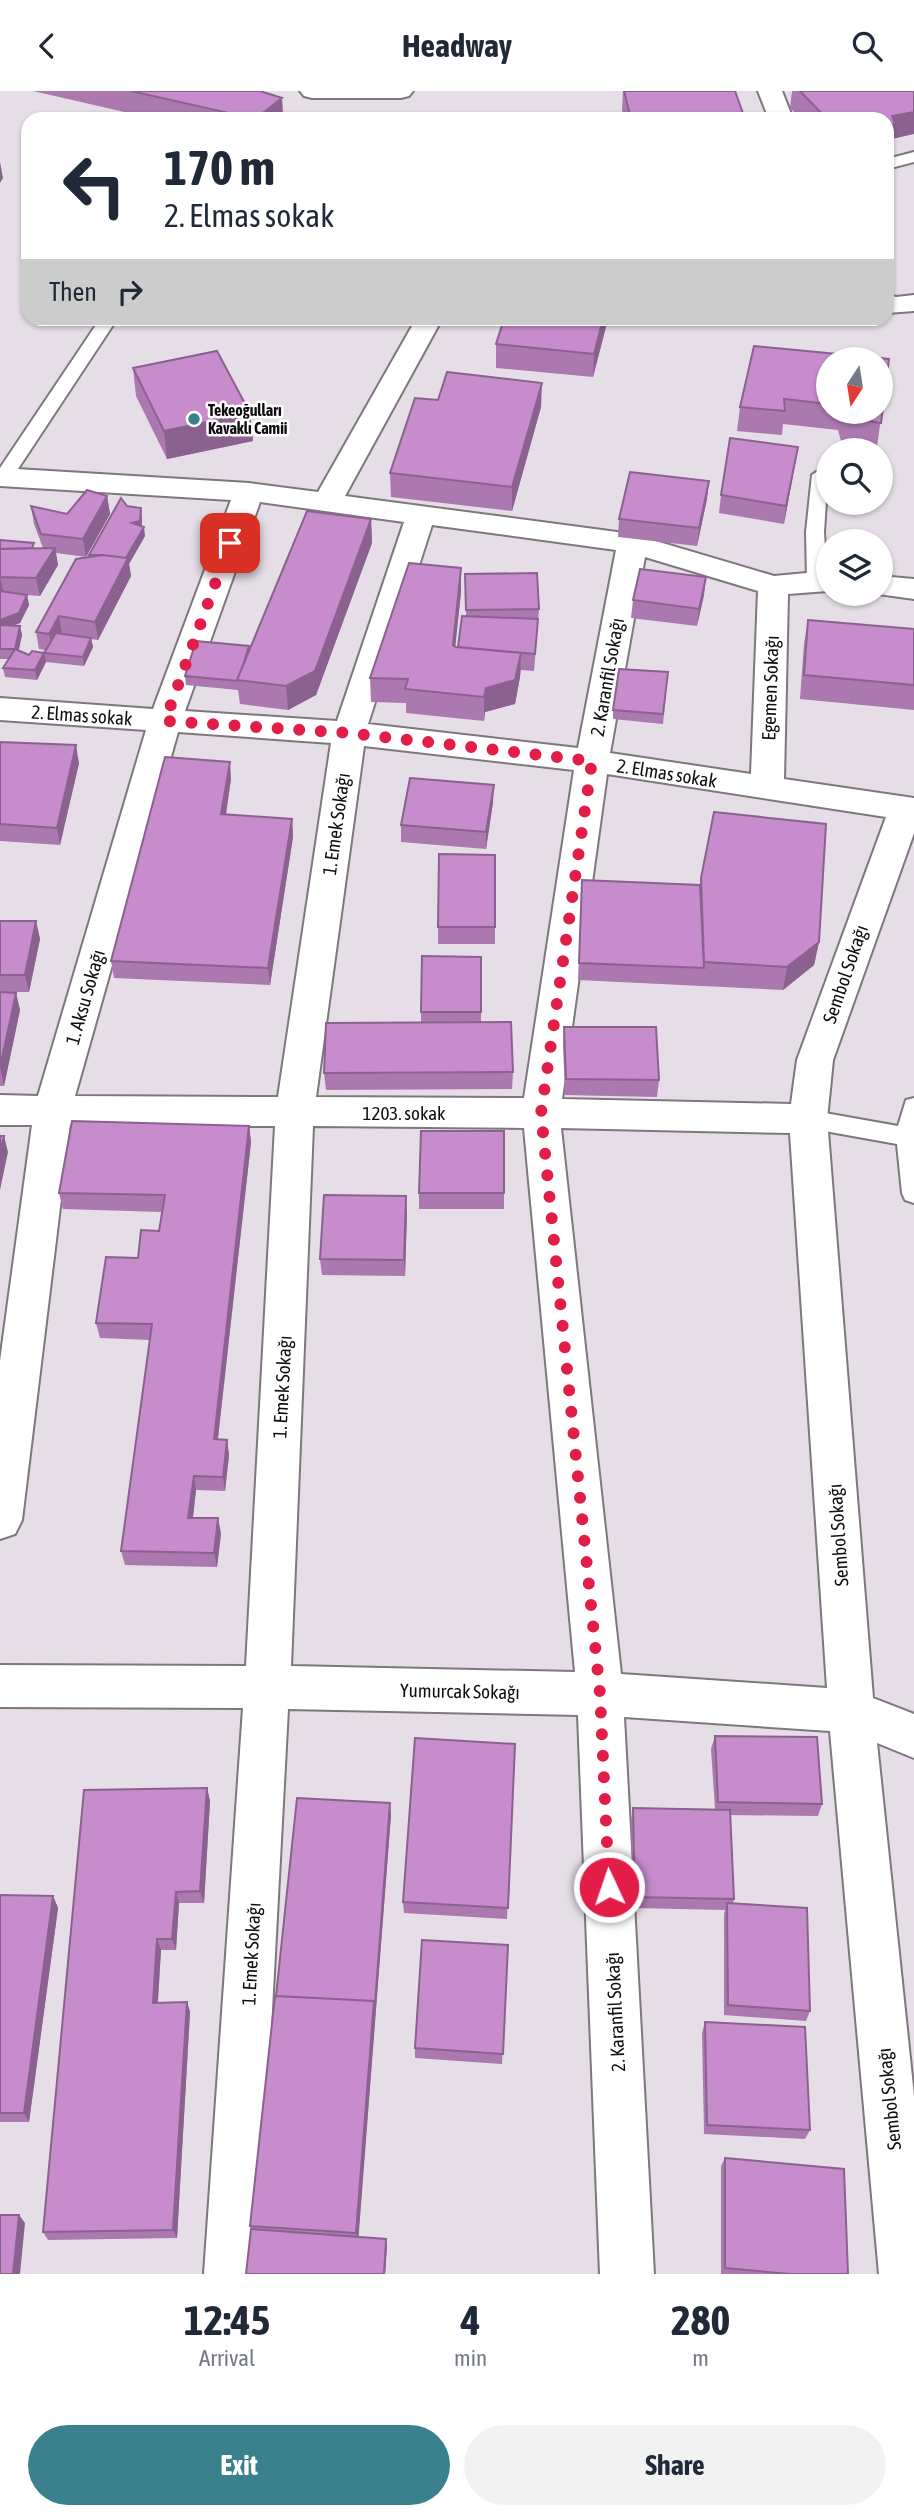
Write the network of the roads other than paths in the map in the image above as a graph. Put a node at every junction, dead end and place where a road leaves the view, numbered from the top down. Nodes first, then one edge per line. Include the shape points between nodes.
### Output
1 (312, 91) edge
2 (401, 91) edge
3 (770, 91) edge
4 (778, 112) edge
5 (914, 157) edge
6 (894, 162) edge
7 (914, 303) edge
8 (894, 306) edge
9 (102, 326) edge
10 (425, 326) edge
11 (1, 480) edge
12 (249, 492) junction
13 (327, 502) junction
14 (421, 515) junction
15 (817, 515) edge
16 (816, 539) edge
17 (632, 543) junction
18 (816, 582) edge
19 (773, 586) junction
20 (893, 587) edge
21 (914, 589) edge
22 (0, 709) edge
23 (165, 721) junction
24 (349, 733) junction
25 (592, 761) junction
26 (767, 789) junction
27 (910, 810) edge
28 (914, 1107) edge
29 (53, 1109) junction
30 (0, 1110) edge
31 (295, 1112) junction
32 (541, 1113) junction
33 (808, 1119) junction
34 (908, 1137) junction
35 (914, 1193) edge
36 (0, 1520) edge
37 (0, 1686) edge
38 (267, 1687) junction
39 (600, 1694) junction
40 (851, 1711) junction
41 (914, 1736) edge
42 (232, 2274) edge
43 (627, 2274) edge
44 (906, 2274) edge

1 - 2 street
3 - 4 street
5 - 6 lane
7 - 8 street
9 - 11 lane
10 - 13 street
11 - 12 street
12 - 13 street
12 - 23 street, 1. Aksu Sokağı
13 - 14 street
14 - 17 street
14 - 24 street, 1. Emek Sokağı
15 - 16 lane
17 - 19 street
17 - 25 street, 2. Karanfil Sokağı
18 - 19 street
19 - 26 street, Egemen Sokağı
20 - 21 street
22 - 23 street, 2. Elmas sokak
23 - 24 street, 2. Elmas sokak
23 - 29 street, 1. Aksu Sokağı
24 - 25 street, 2. Elmas sokak
24 - 31 street, 1. Emek Sokağı
25 - 26 street, 2. Elmas sokak
25 - 32 street, 2. Karanfil Sokağı
26 - 27 street, 2. Elmas sokak
27 - 33 street, Sembol Sokağı via 815,1060
28 - 34 lane
29 - 30 street, 1203. sokak
29 - 31 street, 1203. sokak
29 - 36 street, 1. Aksu Sokağı
31 - 32 street, 1203. sokak
31 - 38 street, 1. Emek Sokağı
32 - 33 street, 1203. sokak
32 - 39 street, 2. Karanfil Sokağı
33 - 34 lane
33 - 40 street, Sembol Sokağı
34 - 35 lane
37 - 38 street, Yumurcak Sokağı
38 - 39 street, Yumurcak Sokağı
38 - 42 street, 1. Emek Sokağı
39 - 40 street, Yumurcak Sokağı
39 - 43 street, 2. Karanfil Sokağı
40 - 41 street, Yumurcak Sokağı
40 - 44 street, Sembol Sokağı

